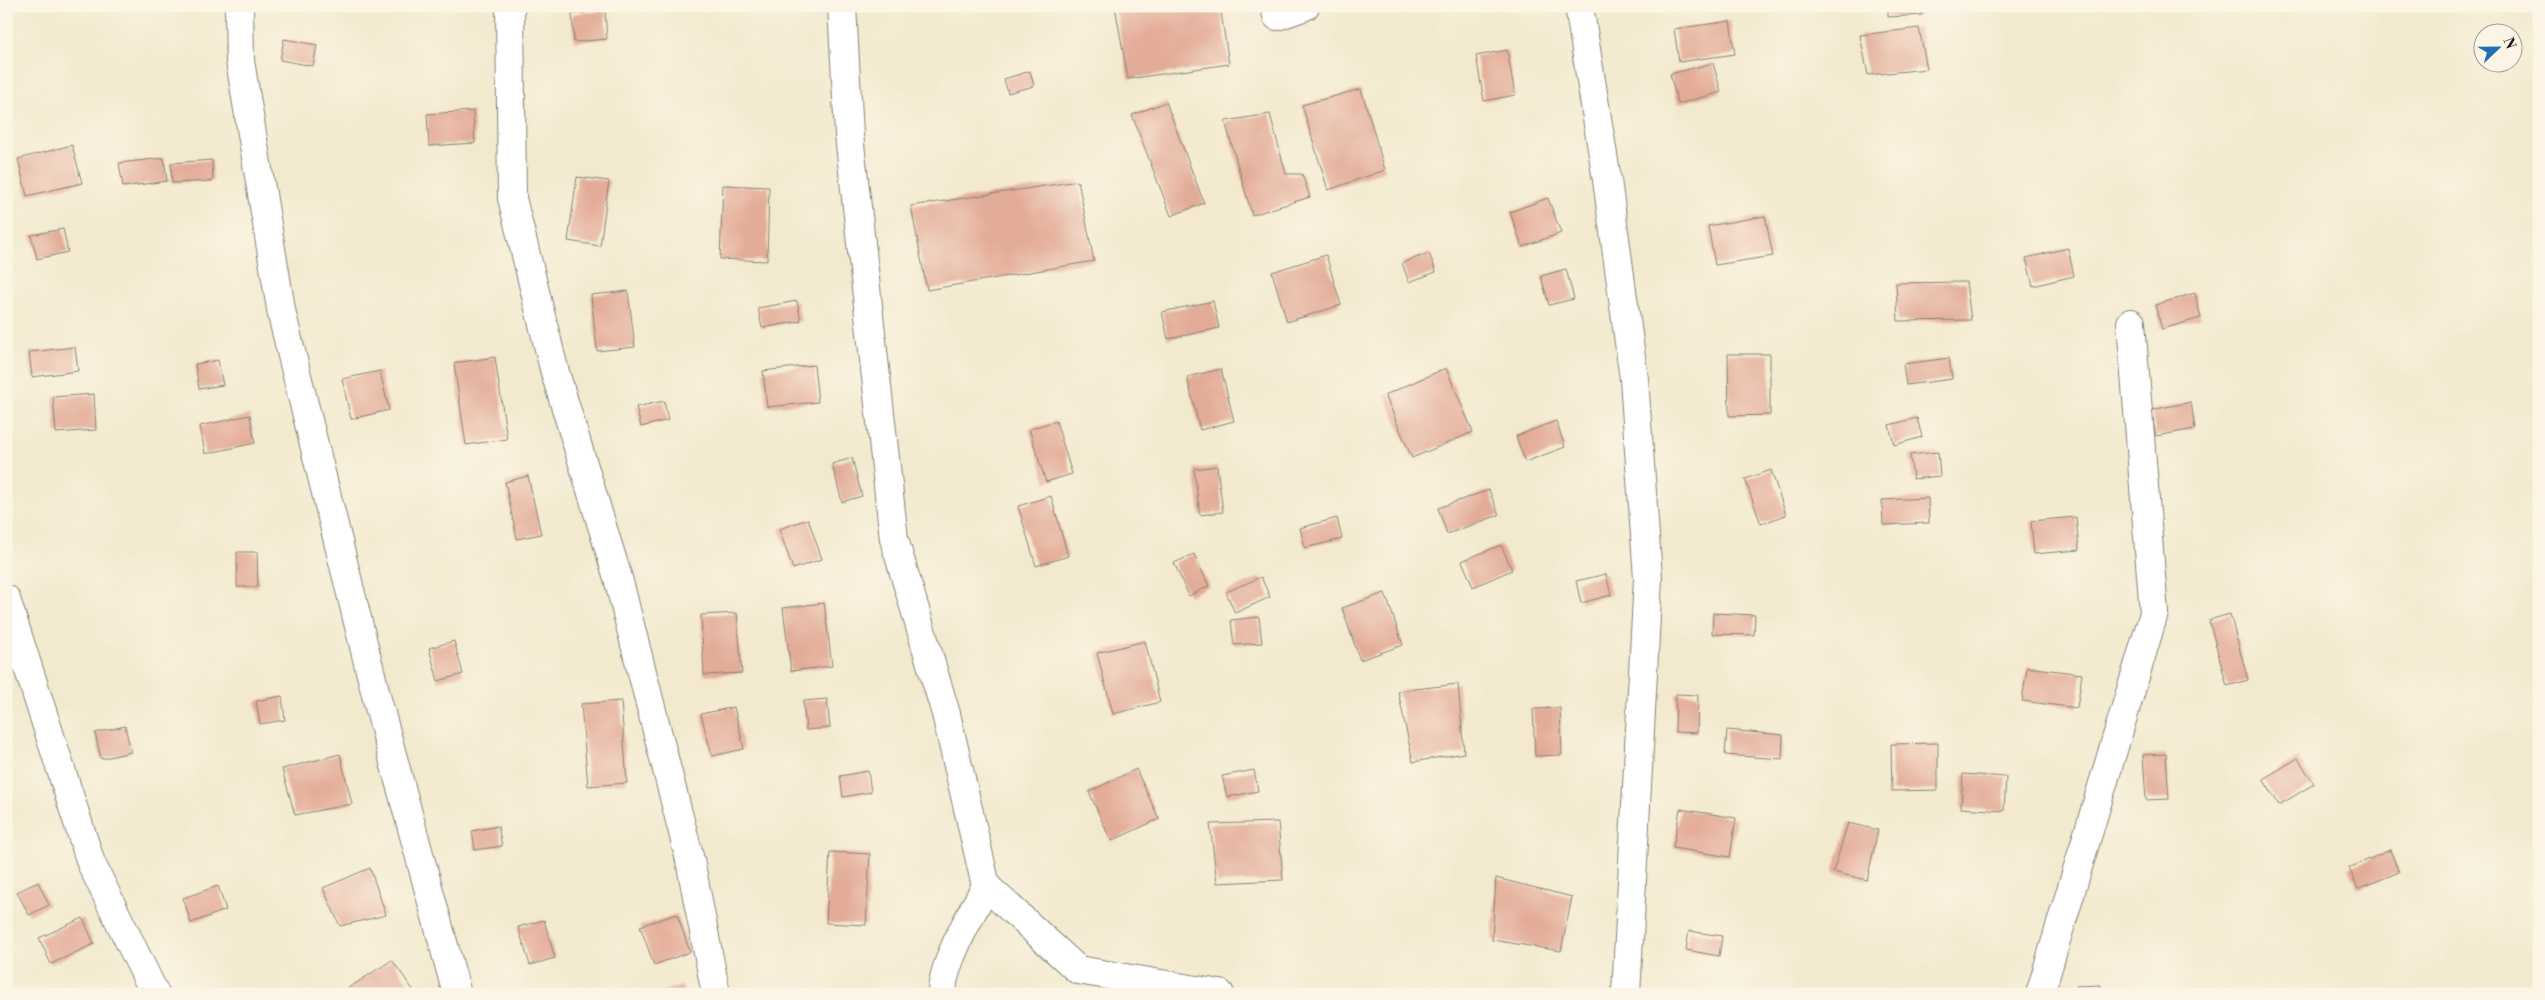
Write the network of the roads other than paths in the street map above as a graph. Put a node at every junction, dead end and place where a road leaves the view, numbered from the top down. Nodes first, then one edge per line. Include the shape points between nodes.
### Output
1 (239, 6) edge
2 (510, 6) edge
3 (842, 6) edge
4 (1274, 6) edge
5 (1305, 6) edge
6 (1579, 6) edge
7 (2131, 323) dead end
8 (6, 599) edge
9 (986, 886) junction
10 (156, 994) edge
11 (457, 994) edge
12 (716, 994) edge
13 (942, 994) edge
14 (1220, 994) edge
15 (1626, 994) edge
16 (2040, 994) edge

1 - 11 street via 240,61 282,315 378,703
2 - 12 street via 512,198 554,369 621,587 690,860
3 - 9 street via 849,135 894,539 946,714
4 - 5 street via 1277,16
6 - 15 street via 1634,379 1648,578
7 - 16 street via 2154,613
8 - 10 street via 91,863
9 - 13 street via 942,982
9 - 14 street via 1078,970

